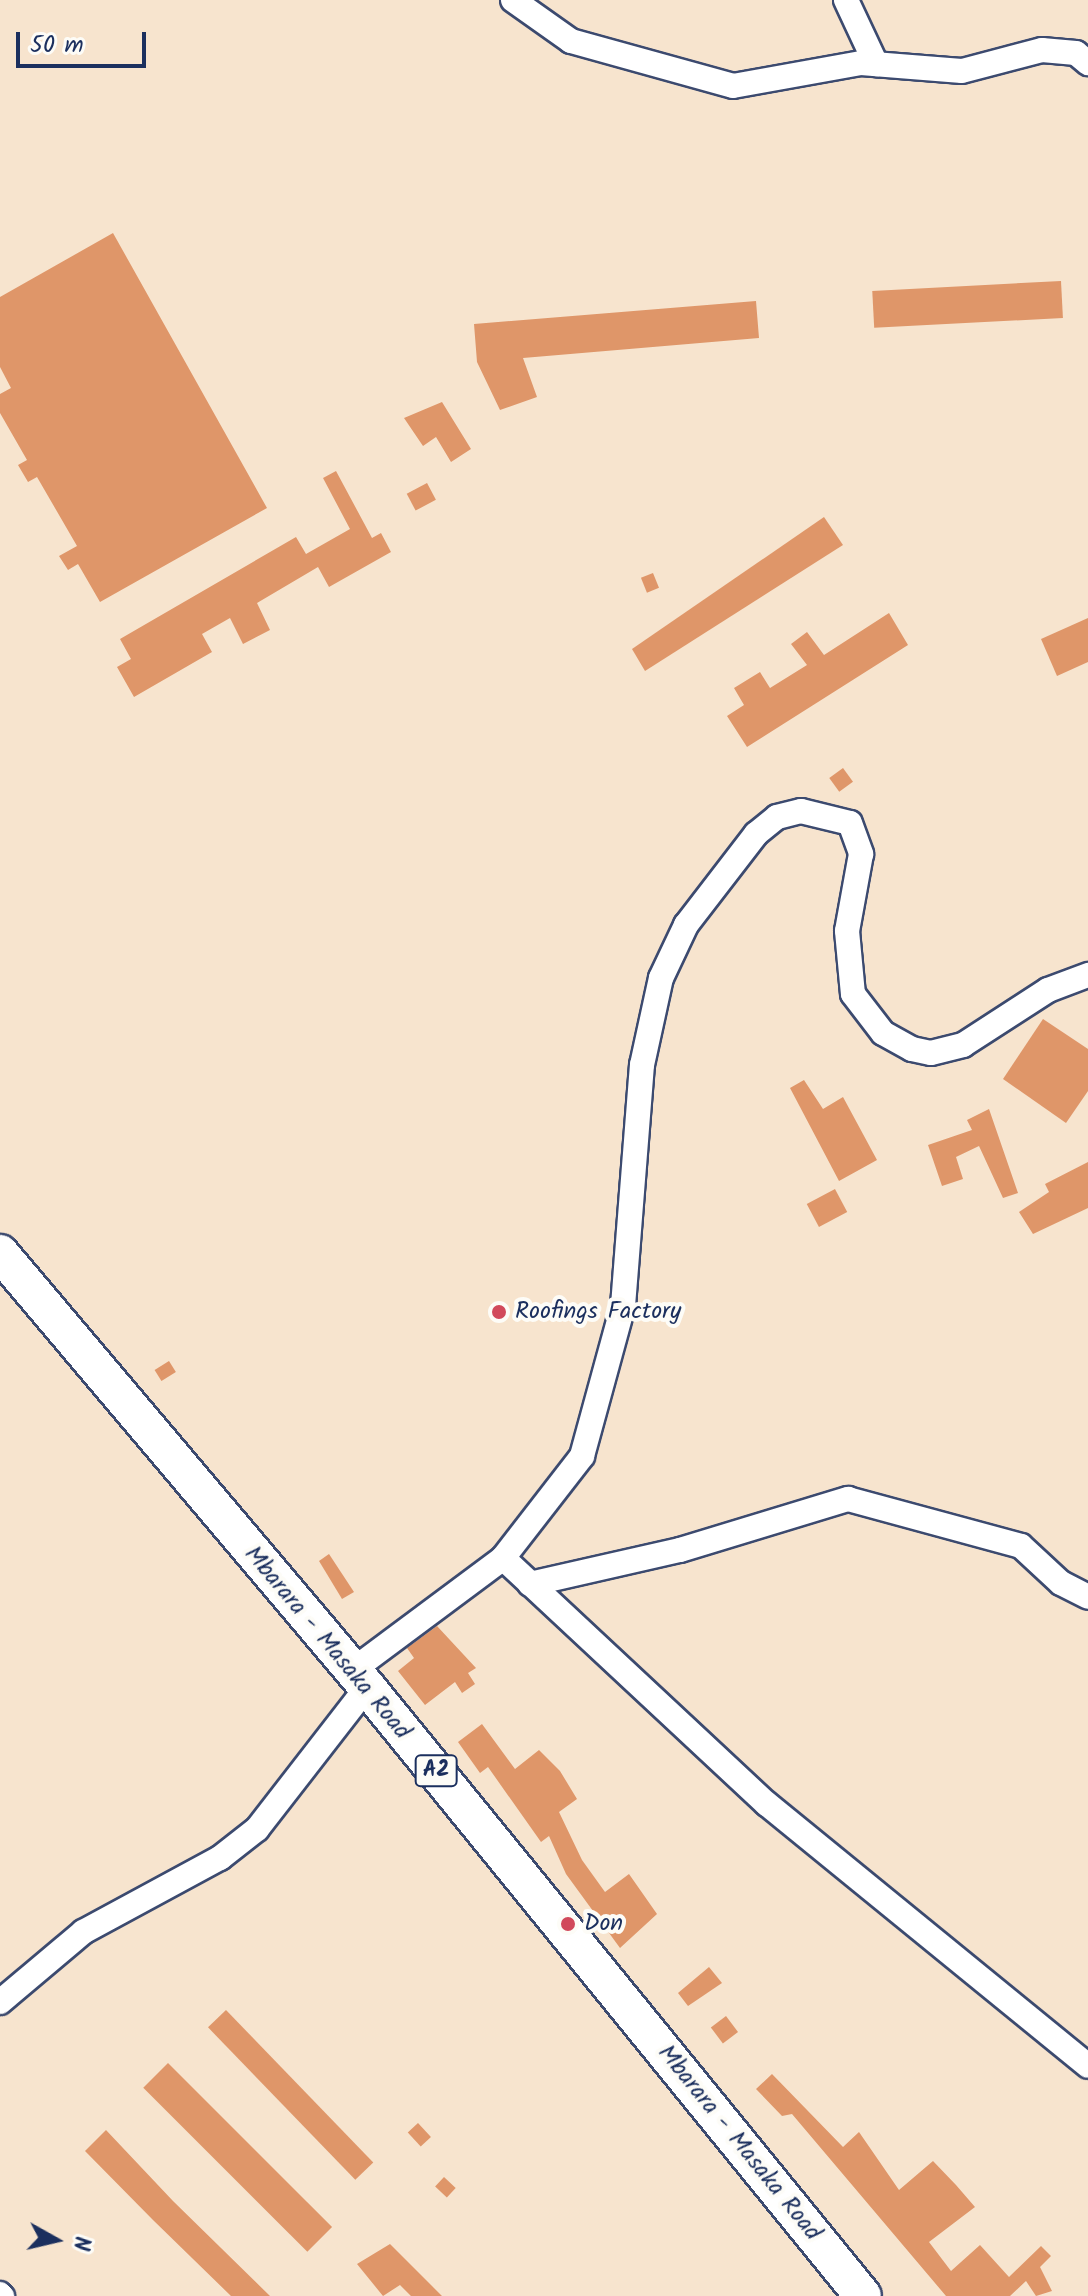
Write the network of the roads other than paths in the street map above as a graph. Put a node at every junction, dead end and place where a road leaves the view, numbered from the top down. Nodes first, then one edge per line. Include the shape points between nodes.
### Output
1 (513, 0) edge
2 (846, 0) edge
3 (1088, 63) edge
4 (876, 64) junction
5 (1088, 975) edge
6 (0, 1253) edge
7 (503, 1558) junction
8 (530, 1584) junction
9 (1088, 1597) edge
10 (360, 1678) junction
11 (0, 2002) edge
12 (1088, 2066) edge
13 (863, 2296) edge

1 - 4 street via 571,41 733,86
2 - 4 street
3 - 4 street via 1076,53 1042,50 962,71
5 - 7 street via 1048,990 963,1045 931,1053 912,1049 883,1033 853,994 847,931 861,854 850,823 801,811 777,817 756,834 686,925 661,978 642,1065 639,1181 611,1372 582,1456
6 - 10 highway, Mbarara - Masaka Road / A2
7 - 8 street
7 - 10 street
8 - 9 street via 680,1550 848,1499 1021,1546 1061,1583
8 - 12 street via 767,1804
10 - 11 street via 257,1829 220,1858 83,1932
10 - 13 highway, Mbarara - Masaka Road / A2

